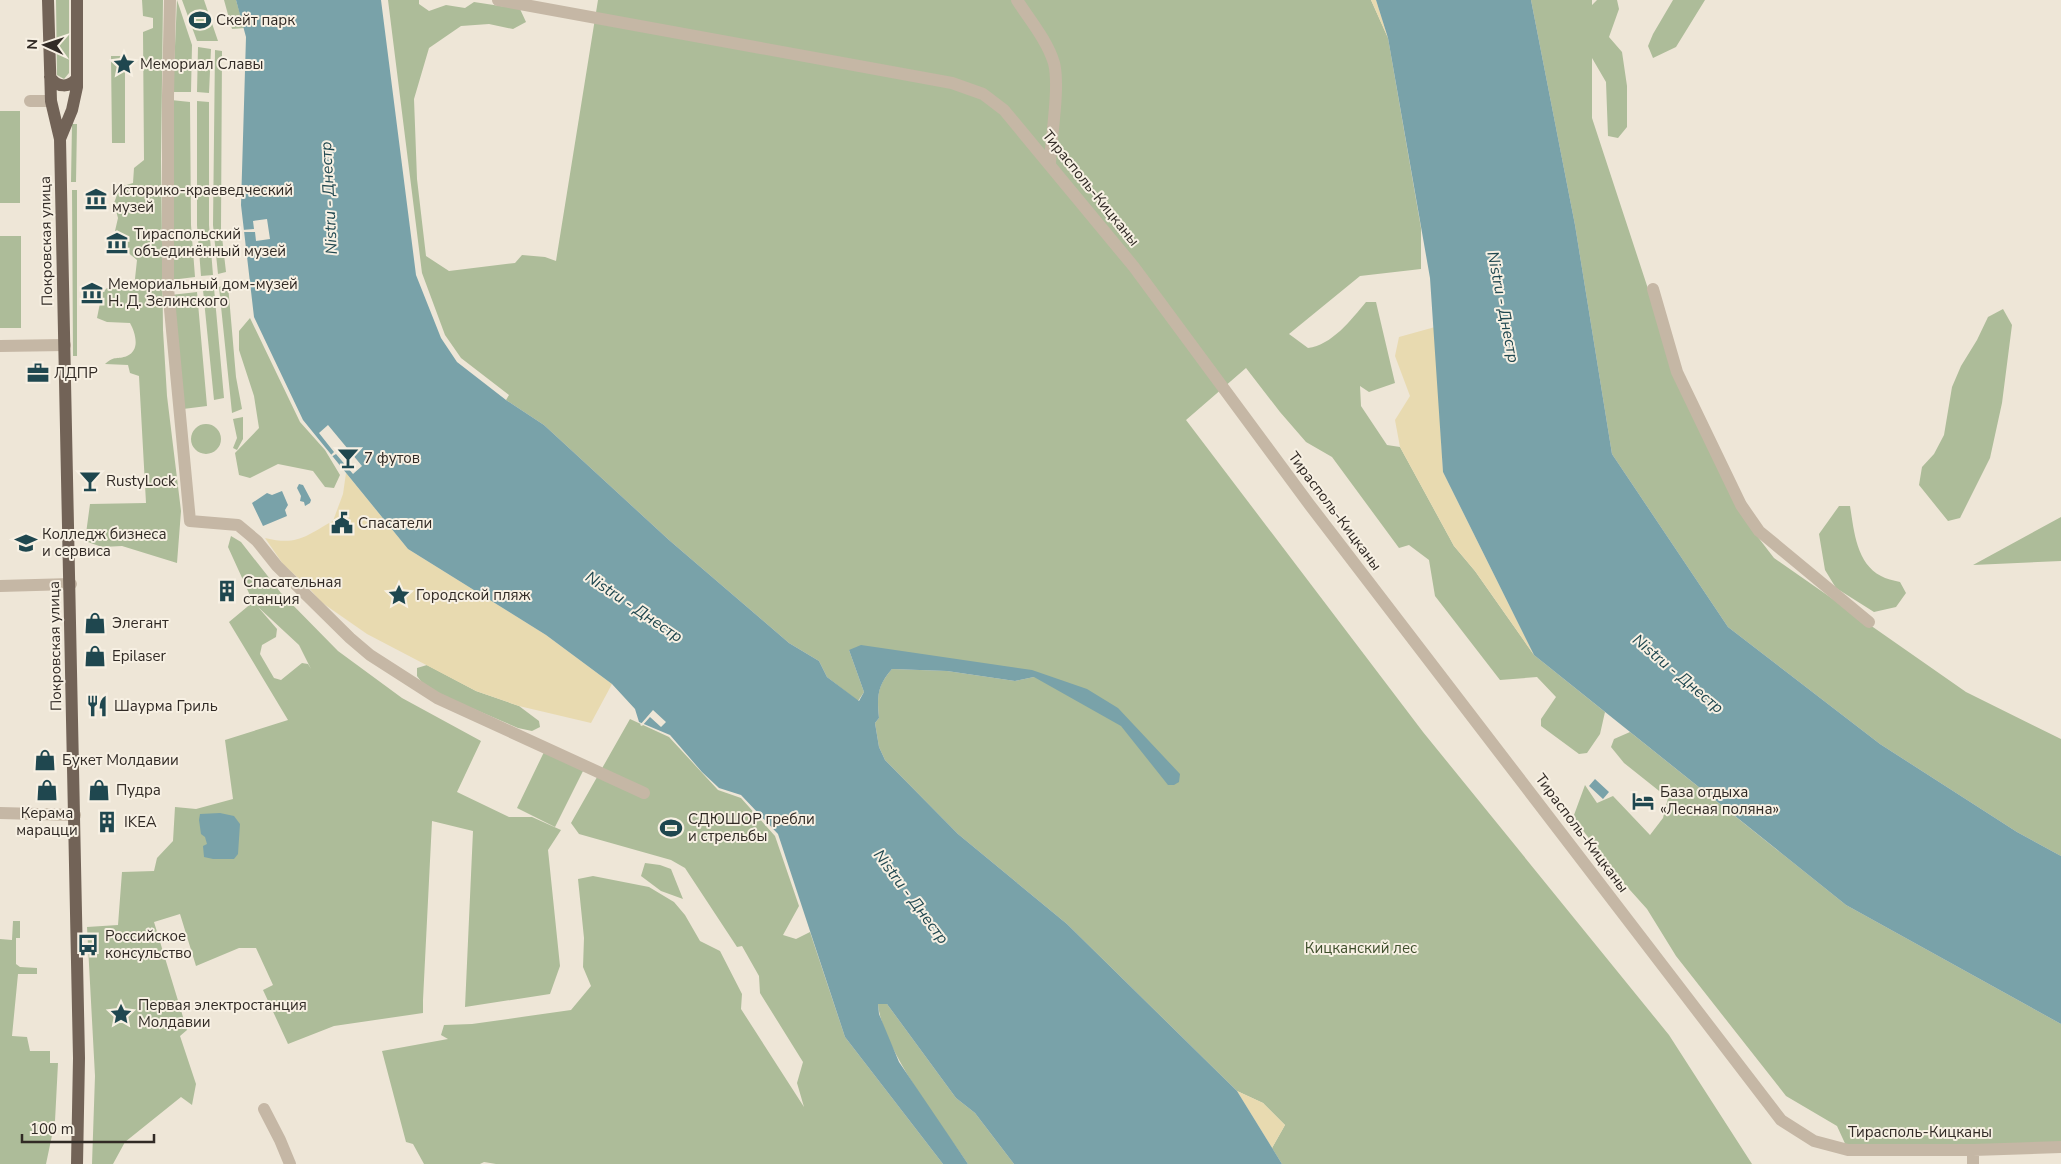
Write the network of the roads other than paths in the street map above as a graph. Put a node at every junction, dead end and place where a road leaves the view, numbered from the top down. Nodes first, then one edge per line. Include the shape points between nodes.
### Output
1 (48, 0) edge
2 (77, 0) edge
3 (170, 0) edge
4 (498, 0) edge
5 (1017, 0) edge
6 (50, 77) junction
7 (77, 78) junction
8 (30, 101) dead end
9 (51, 101) junction
10 (60, 139) junction
11 (1050, 163) junction
12 (1654, 289) dead end
13 (65, 345) junction
14 (0, 346) edge
15 (71, 584) junction
16 (0, 586) edge
17 (1869, 622) dead end
18 (644, 793) dead end
19 (0, 813) edge
20 (74, 815) junction
21 (264, 1108) dead end
22 (78, 1123) junction
23 (2061, 1147) edge
24 (1973, 1150) junction
25 (68, 1164) edge
26 (77, 1164) edge
27 (290, 1164) edge
28 (1973, 1164) edge

1 - 6 main road, Покровская улица
2 - 7 main road, Покровская улица
3 - 18 street via 168,288 190,521 238,525 350,638 370,655 437,698
4 - 11 street, Тирасполь-Кицканы via 964,86 996,102
5 - 11 street via 1054,63 1056,83
6 - 7 main road via 60,85 70,84
6 - 9 main road, Покровская улица
7 - 10 main road, Покровская улица via 72,110
8 - 9 street
9 - 10 main road, Покровская улица
10 - 13 main road, Покровская улица
11 - 24 street, Тирасполь-Кицканы via 1134,268 1308,504 1781,1120 1814,1140 1848,1150
12 - 17 street via 1677,372 1741,505 1759,530
13 - 14 street
13 - 15 main road, Покровская улица
15 - 16 street
15 - 20 main road, Покровская улица
19 - 20 street
20 - 22 main road, Покровская улица
21 - 27 street
22 - 25 main road, Покровская улица
22 - 26 main road, Покровская улица
23 - 24 street, Тирасполь-Кицканы
24 - 28 street

